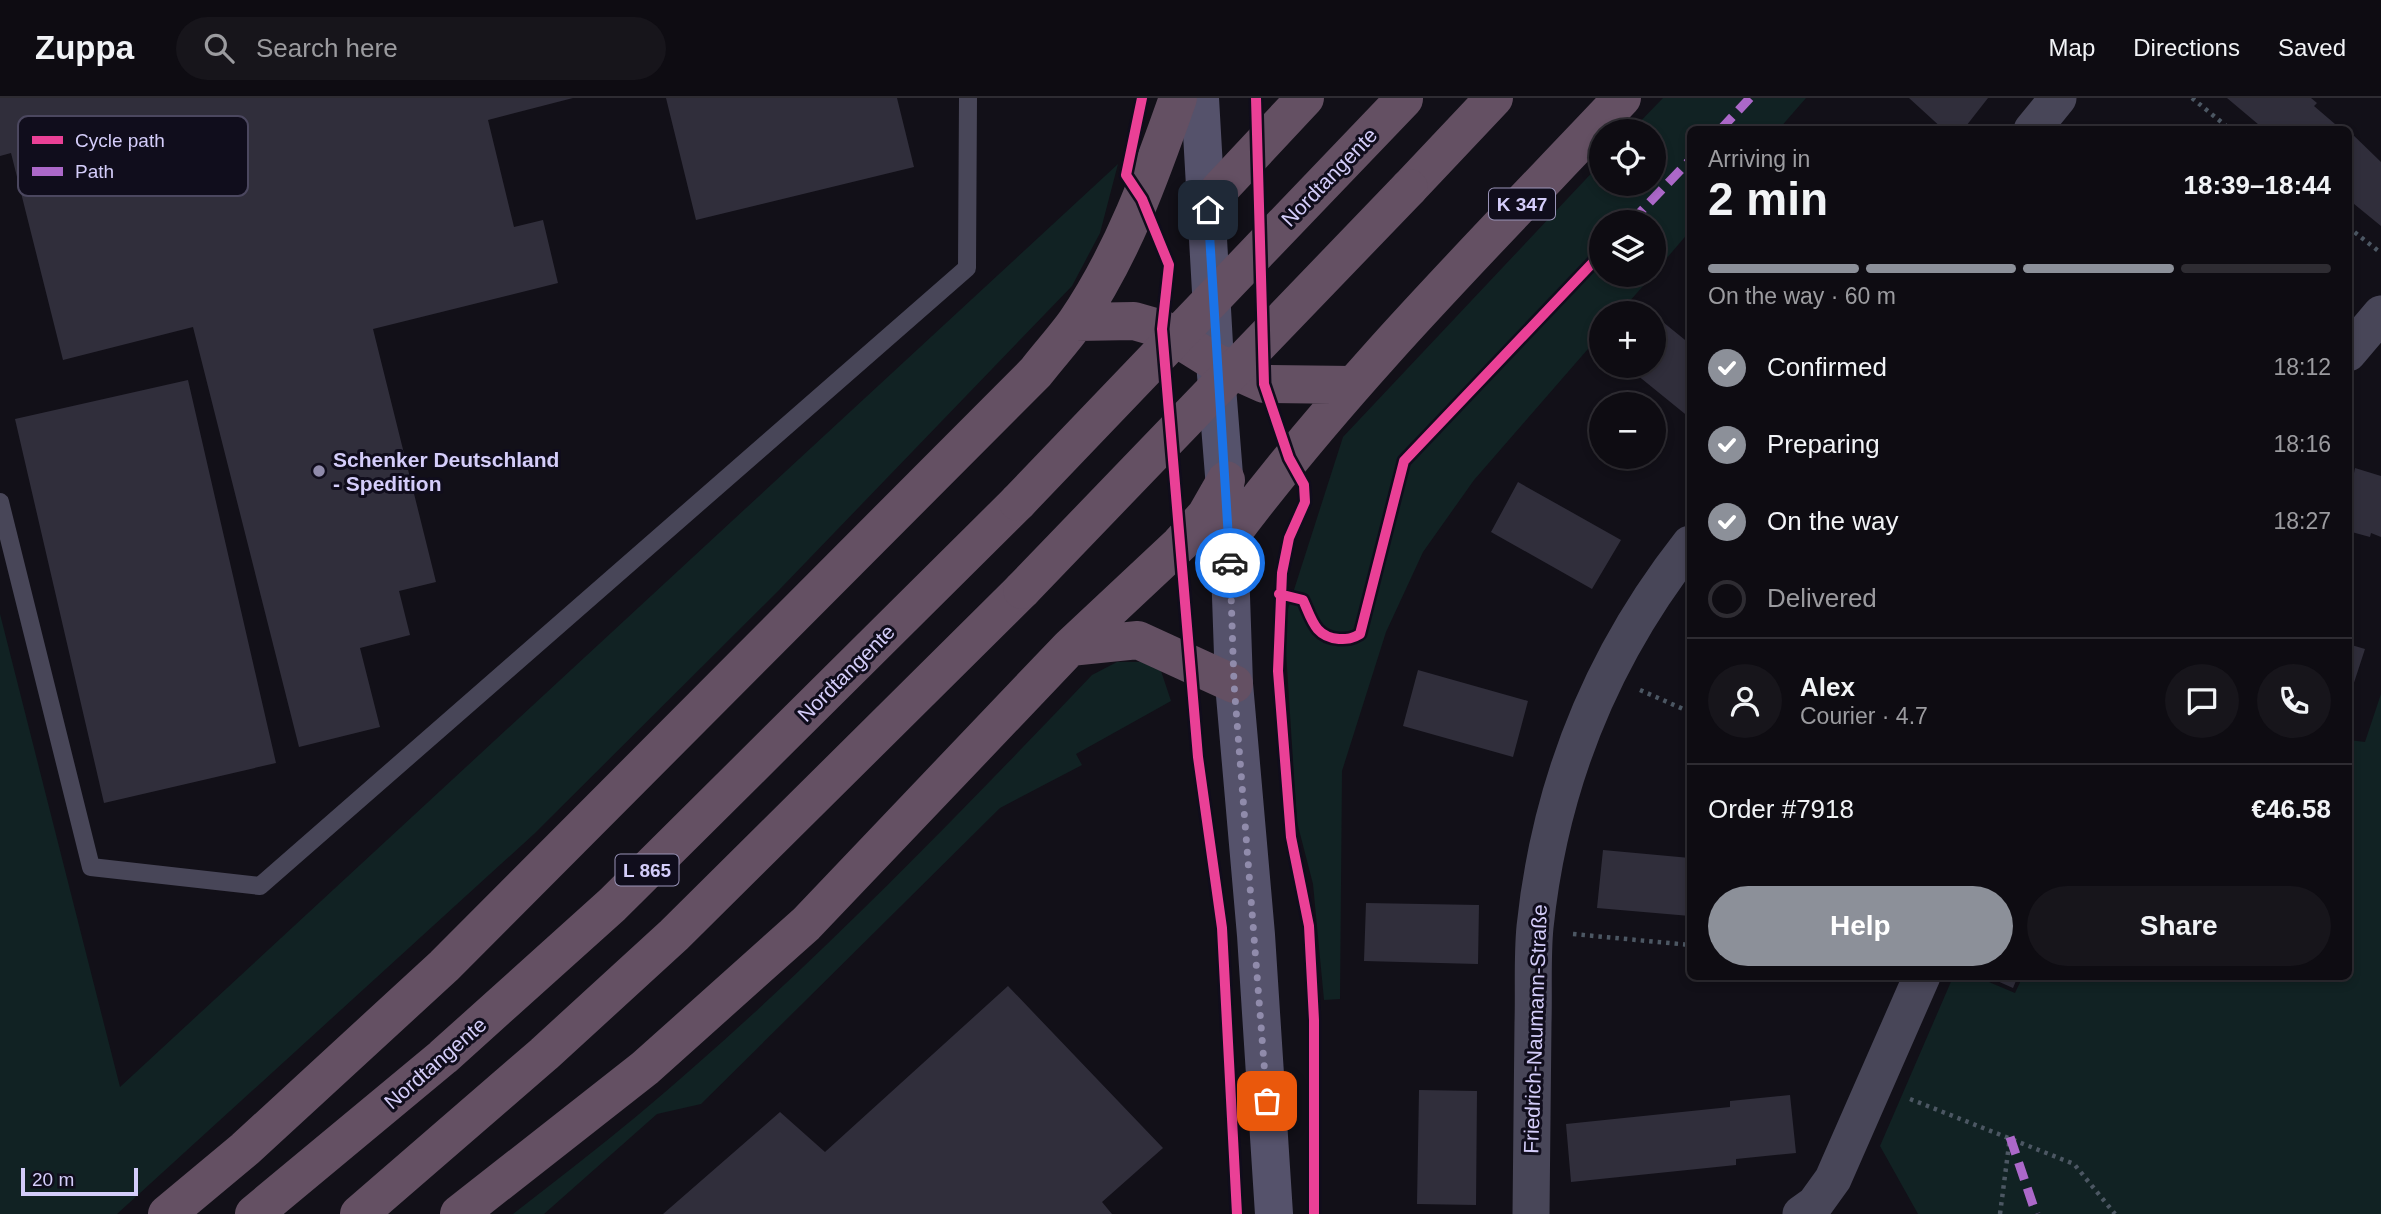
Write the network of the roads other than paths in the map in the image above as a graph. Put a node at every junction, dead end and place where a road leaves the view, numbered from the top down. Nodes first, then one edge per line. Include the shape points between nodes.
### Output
1 (968, 98) edge
2 (1178, 98) edge
3 (1200, 98) edge
4 (1305, 98) edge
5 (1404, 98) edge
6 (1494, 98) edge
7 (1622, 98) edge
8 (2058, 98) edge
9 (2035, 126) edge
10 (1208, 210) junction
11 (2381, 314) edge
12 (1076, 321) junction
13 (2352, 348) edge
14 (1215, 362) junction
15 (1353, 384) junction
16 (1226, 480) junction
17 (0, 502) edge
18 (1229, 538) junction
19 (1687, 548) edge
20 (1070, 647) junction
21 (1234, 684) junction
22 (1920, 980) edge
23 (167, 1214) edge
24 (254, 1214) edge
25 (359, 1214) edge
26 (460, 1214) edge
27 (1274, 1214) edge
28 (1531, 1214) edge
29 (1801, 1214) edge

1 - 17 lane via 967,268 260,886 91,867
2 - 12 highway via 1142,199
3 - 10 main road
4 - 10 highway via 1219,190
5 - 24 highway, Nordtangente / L 865, bridge via 1018,502 612,905 443,1058
6 - 25 highway, bridge via 1023,590 674,935
7 - 15 highway, K 347
8 - 9 street
10 - 14 main road
11 - 13 street
12 - 14 highway via 1134,321 1162,330
12 - 23 highway via 1036,372 444,966 245,1149
14 - 15 highway via 1264,384
14 - 16 main road
15 - 18 highway, K 347
16 - 18 main road
16 - 20 highway via 1206,514 1180,544
18 - 21 main road
19 - 28 street, Friedrich-Naumann-Straße via 1607,675 1556,800 1535,930
20 - 21 highway via 1138,640
20 - 26 highway via 806,924 645,1068
21 - 27 main road
22 - 29 street via 1833,1179 1815,1204

